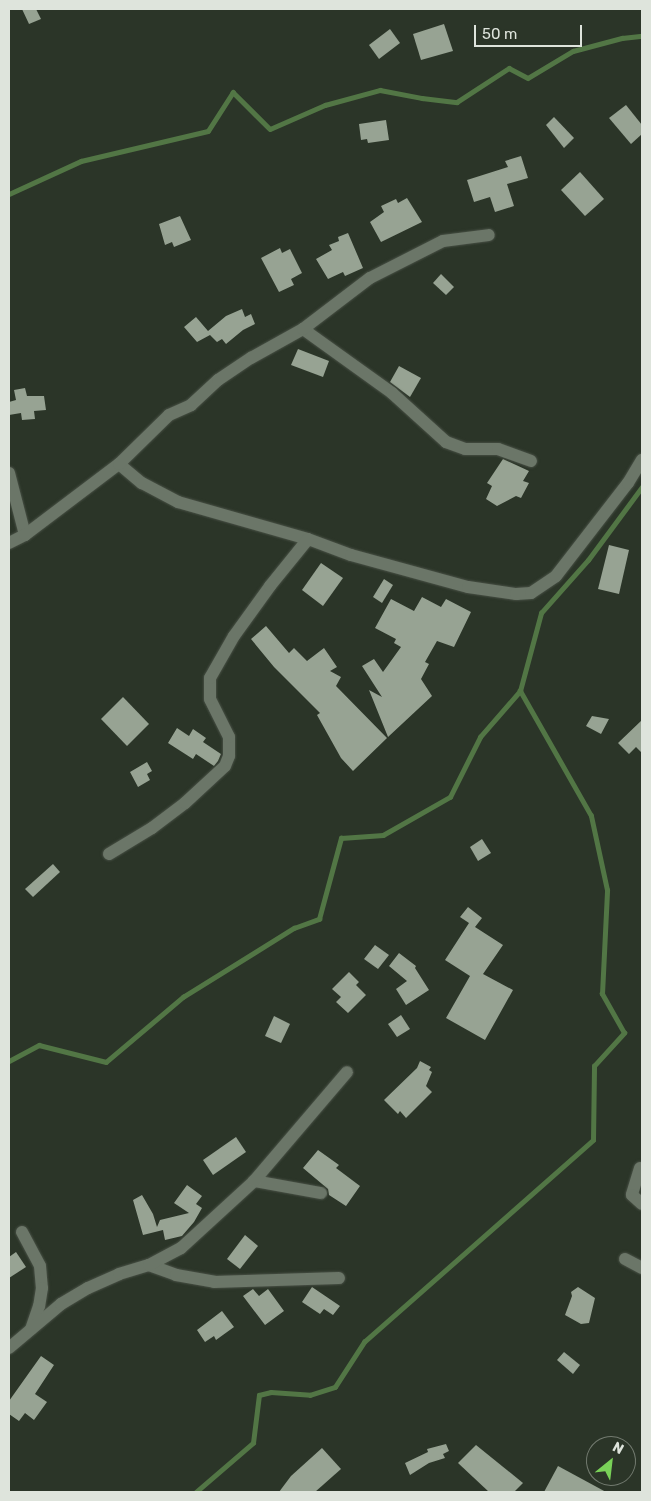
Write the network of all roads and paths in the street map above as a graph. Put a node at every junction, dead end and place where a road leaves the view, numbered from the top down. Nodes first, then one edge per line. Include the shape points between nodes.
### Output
1 (489, 235) dead end
2 (302, 329) junction
3 (642, 460) edge
4 (530, 461) dead end
5 (119, 464) junction
6 (9, 473) edge
7 (26, 535) junction
8 (308, 539) junction
9 (9, 543) edge
10 (109, 854) dead end
11 (348, 1072) dead end
12 (640, 1168) dead end
13 (254, 1181) junction
14 (320, 1193) dead end
15 (642, 1204) edge
16 (22, 1232) dead end
17 (625, 1259) dead end
18 (149, 1265) junction
19 (642, 1268) edge
20 (339, 1278) dead end
21 (31, 1329) junction
22 (9, 1348) edge

1 - 2 street via 443,241 419,252 370,278
2 - 4 street via 392,393 446,442 465,449 498,450
2 - 5 street via 218,380 191,405 169,415
3 - 8 street via 574,555 556,576 531,593 468,587
5 - 7 street
5 - 8 street via 142,483 178,502
6 - 7 street
7 - 9 street
8 - 10 street via 234,636 210,678 210,699 229,738 229,756 225,766 185,803
11 - 13 street
12 - 15 street via 632,1195
13 - 14 street
13 - 18 street via 181,1248
16 - 21 street via 40,1266 42,1288
17 - 19 street
18 - 20 street via 176,1275 214,1282
18 - 21 street via 118,1274 88,1288 61,1304
21 - 22 street

